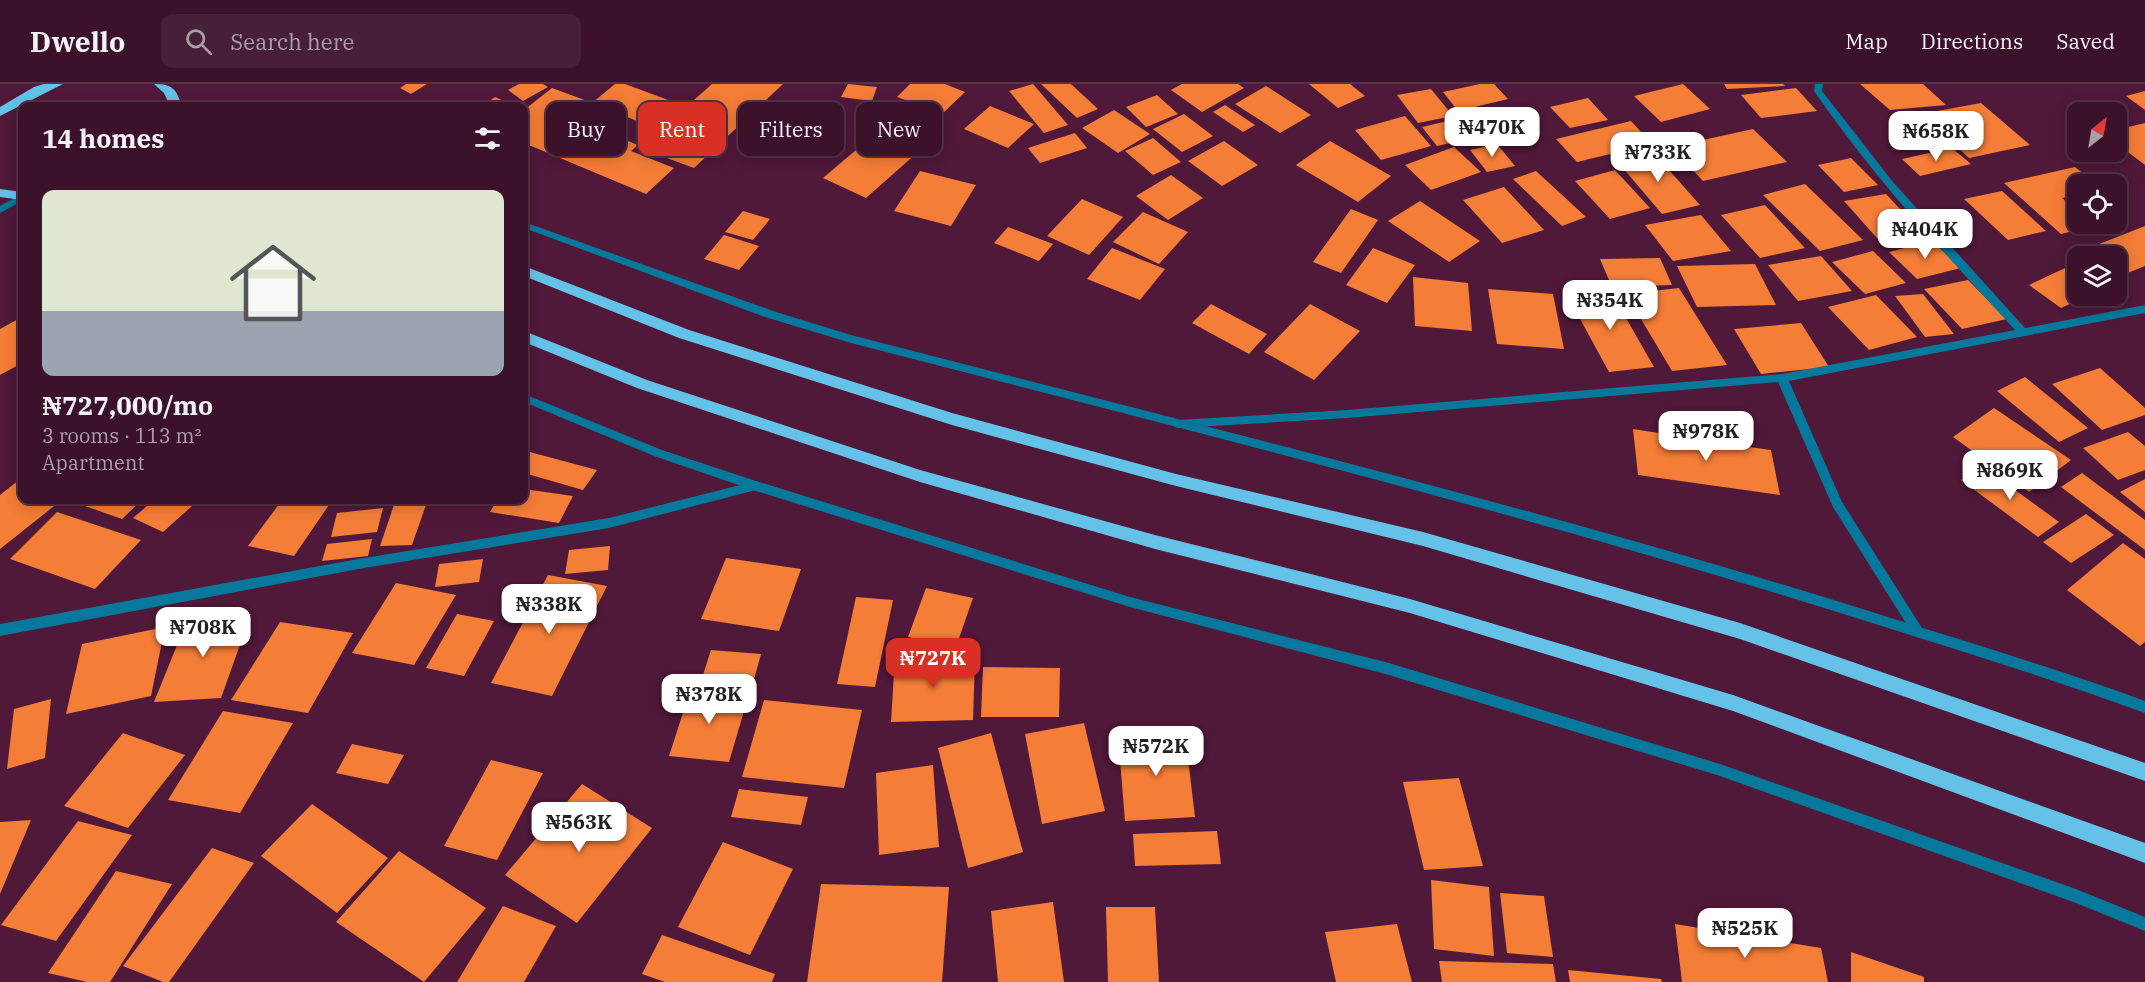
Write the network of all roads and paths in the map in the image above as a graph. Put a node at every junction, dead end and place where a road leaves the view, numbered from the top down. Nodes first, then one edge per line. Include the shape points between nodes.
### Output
1 (57, 84) edge
2 (160, 84) edge
3 (1819, 84) edge
4 (177, 102) edge
5 (0, 112) edge
6 (0, 193) edge
7 (18, 195) edge
8 (18, 199) edge
9 (0, 210) edge
10 (528, 226) edge
11 (528, 274) edge
12 (2145, 309) edge
13 (2022, 331) junction
14 (528, 338) edge
15 (1782, 378) junction
16 (528, 400) edge
17 (1173, 424) junction
18 (756, 486) junction
19 (0, 630) edge
20 (1918, 632) junction
21 (2145, 707) edge
22 (2145, 772) edge
23 (2145, 853) edge
24 (2145, 924) edge

1 - 5 highway
2 - 4 highway
3 - 13 street via 1818,91 1835,117 1888,185
6 - 7 highway
8 - 9 street
10 - 17 street via 769,314
11 - 22 highway via 684,334 952,419 1176,480 1423,539 1740,631
12 - 13 street
13 - 15 street
14 - 23 highway via 642,384 920,476 1155,542 1410,606 1733,703
15 - 17 street via 1347,414
15 - 20 street via 1837,504
16 - 18 street via 658,453
17 - 20 street via 1425,488 1736,574
18 - 19 street via 609,523 364,563
18 - 24 street via 1130,602 1389,669 1720,770
20 - 21 street

